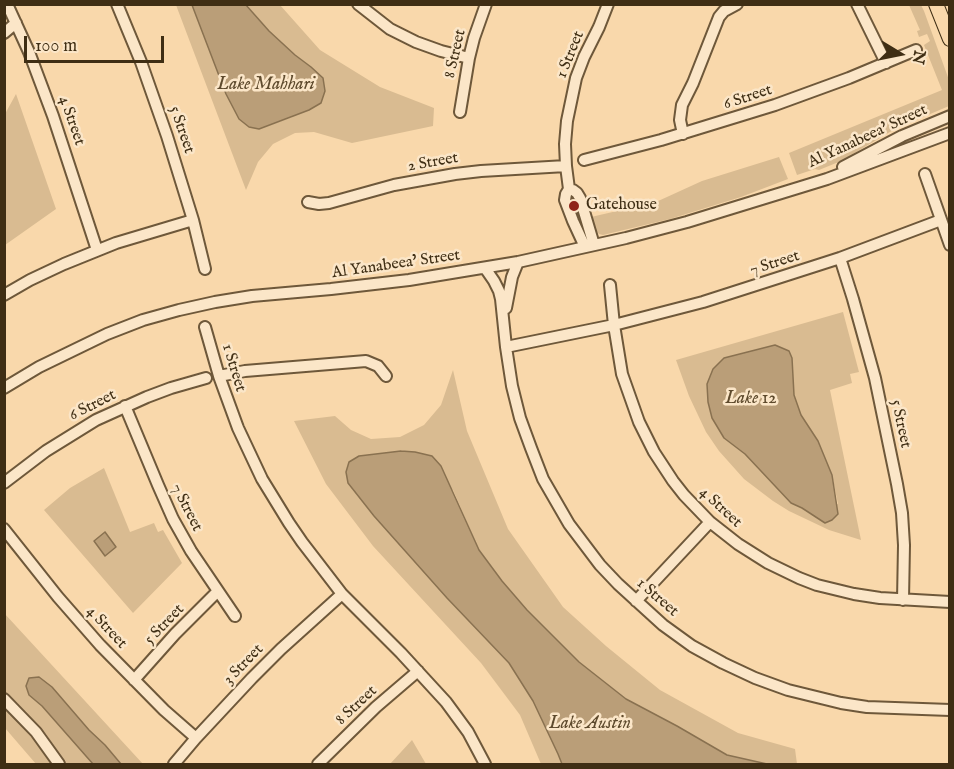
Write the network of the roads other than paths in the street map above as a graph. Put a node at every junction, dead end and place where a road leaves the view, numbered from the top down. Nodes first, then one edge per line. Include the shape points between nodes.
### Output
1 (7, 4) edge
2 (117, 4) edge
3 (358, 4) edge
4 (486, 4) edge
5 (608, 4) edge
6 (737, 4) edge
7 (857, 4) edge
8 (936, 4) edge
9 (16, 23) junction
10 (4, 33) edge
11 (950, 39) edge
12 (916, 50) dead end
13 (468, 58) junction
14 (886, 63) junction
15 (460, 112) dead end
16 (950, 116) edge
17 (950, 133) edge
18 (683, 134) junction
19 (584, 160) dead end
20 (566, 166) junction
21 (925, 174) dead end
22 (799, 186) junction
23 (308, 202) dead end
24 (193, 220) junction
25 (941, 220) junction
26 (950, 245) edge
27 (590, 246) junction
28 (97, 250) junction
29 (840, 258) junction
30 (518, 262) junction
31 (484, 268) junction
32 (206, 269) dead end
33 (610, 285) dead end
34 (4, 295) edge
35 (614, 325) junction
36 (504, 326) junction
37 (205, 327) dead end
38 (506, 347) junction
39 (219, 376) junction
40 (386, 376) dead end
41 (206, 378) dead end
42 (5, 386) edge
43 (125, 406) junction
44 (4, 483) edge
45 (710, 522) junction
46 (4, 529) edge
47 (218, 591) junction
48 (342, 594) junction
49 (903, 600) junction
50 (636, 601) junction
51 (950, 602) edge
52 (235, 616) dead end
53 (418, 671) junction
54 (134, 680) junction
55 (4, 699) edge
56 (950, 710) edge
57 (196, 738) junction
58 (59, 765) edge
59 (174, 765) edge
60 (318, 765) edge
61 (485, 765) edge

1 - 9 street, 4 Street
2 - 24 street, 5 Street via 164,126
3 - 13 street via 390,29 416,42
4 - 13 street, 8 Street
5 - 20 street, 1 Street via 576,78 567,121
6 - 18 street via 719,17 682,105
7 - 14 street
8 - 11 main road
9 - 10 street
9 - 28 street, 4 Street via 53,116
12 - 14 street, 6 Street
13 - 15 street, 8 Street
14 - 18 street, 6 Street via 776,105
16 - 22 street, Al Yanabeea' Street
17 - 22 street, Al Yanabeea' Street via 840,175
18 - 19 street, 6 Street
20 - 23 street, 2 Street via 454,174 329,203
20 - 27 street, 1 Street via 569,189 580,198
21 - 25 street
22 - 27 street, Al Yanabeea' Street via 687,222
24 - 28 street
24 - 32 street, 5 Street
25 - 26 street
25 - 29 street, 7 Street
27 - 30 street, Al Yanabeea' Street
28 - 34 street
29 - 35 street, 7 Street via 703,302
29 - 49 street, 5 Street via 875,378 890,448 903,524
30 - 31 street, Al Yanabeea' Street
30 - 36 street, 1 Street via 509,288
31 - 36 street, 1 Street via 499,291
31 - 42 street, Al Yanabeea' Street via 380,284 252,296 179,310 107,334
33 - 35 street, 4 Street
35 - 38 street
35 - 45 street, 4 Street via 622,374 646,438 673,481
36 - 38 street, 1 Street
37 - 39 street, 1 Street
38 - 50 street, 1 Street via 520,418 543,479 584,545
39 - 40 street via 366,361 378,366
39 - 48 street, 1 Street via 238,428 267,487 302,543
41 - 43 street, 6 Street
43 - 44 street, 6 Street via 68,436
43 - 47 street, 7 Street via 173,519
45 - 49 street, 4 Street via 753,554 799,578 855,594
45 - 50 street
46 - 54 street, 4 Street via 65,606
47 - 52 street, 7 Street
47 - 54 street, 5 Street
48 - 53 street, 1 Street
48 - 57 street, 3 Street via 266,663
49 - 51 street, 4 Street
50 - 56 street, 1 Street via 692,646 755,678 841,703
53 - 60 street, 8 Street
53 - 61 street, 1 Street via 458,716
54 - 57 street, 4 Street
55 - 58 street via 36,732
57 - 59 street, 3 Street

